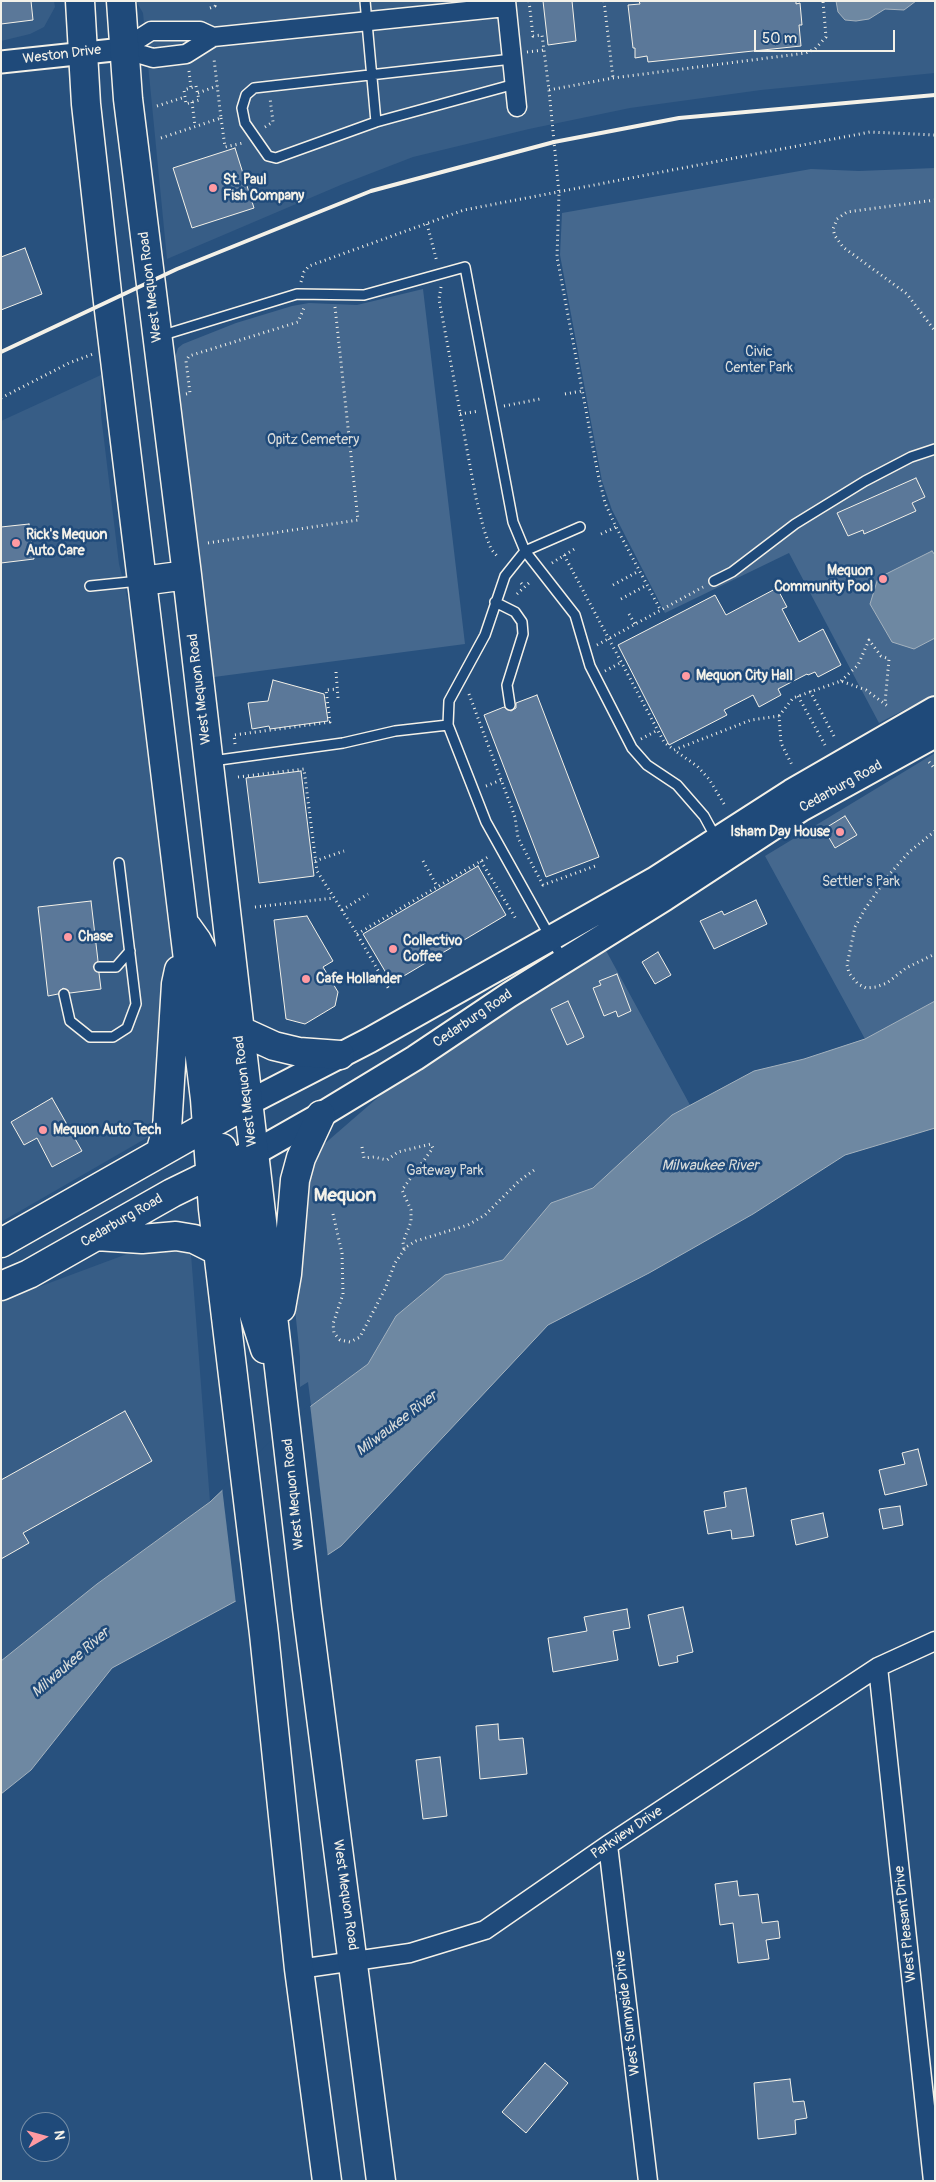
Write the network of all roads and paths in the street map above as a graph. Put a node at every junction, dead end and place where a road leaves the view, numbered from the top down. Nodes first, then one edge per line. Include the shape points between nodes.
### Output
1 (80, 1) edge
2 (121, 1) edge
3 (214, 1) edge
4 (365, 1) edge
5 (530, 1) edge
6 (604, 1) edge
7 (823, 1) edge
8 (506, 4) edge
9 (210, 8) dead end
10 (366, 20) junction
11 (213, 37) junction
12 (123, 49) junction
13 (82, 52) junction
14 (214, 59) dead end
15 (512, 60) junction
16 (1, 62) edge
17 (188, 68) dead end
18 (372, 75) junction
19 (613, 78) junction
20 (515, 84) junction
21 (218, 86) junction
22 (191, 88) junction
23 (549, 90) junction
24 (198, 93) junction
25 (185, 97) junction
26 (192, 102) junction
27 (157, 106) dead end
28 (517, 107) dead end
29 (272, 114) dead end
30 (221, 118) junction
31 (376, 122) junction
32 (195, 126) junction
33 (264, 128) dead end
34 (935, 135) edge
35 (161, 138) dead end
36 (244, 143) dead end
37 (559, 192) junction
38 (935, 200) edge
39 (427, 224) junction
40 (437, 262) dead end
41 (301, 283) dead end
42 (441, 286) dead end
43 (335, 295) junction
44 (304, 305) dead end
45 (935, 331) edge
46 (157, 337) junction
47 (98, 353) dead end
48 (582, 391) junction
49 (181, 394) dead end
50 (565, 394) dead end
51 (1, 398) edge
52 (540, 399) dead end
53 (504, 406) dead end
54 (478, 411) dead end
55 (460, 414) junction
56 (935, 449) edge
57 (580, 527) dead end
58 (616, 527) junction
59 (601, 534) dead end
60 (208, 542) dead end
61 (576, 548) dead end
62 (525, 551) junction
63 (564, 555) junction
64 (498, 557) dead end
65 (552, 563) dead end
66 (640, 571) junction
67 (187, 575) junction
68 (142, 580) junction
69 (531, 581) dead end
70 (714, 581) joint
71 (521, 583) dead end
72 (613, 585) dead end
73 (647, 585) junction
74 (90, 586) dead end
75 (524, 587) junction
76 (517, 594) dead end
77 (621, 599) dead end
78 (495, 602) junction
79 (660, 609) junction
80 (629, 614) dead end
81 (634, 624) junction
82 (609, 639) junction
83 (585, 650) junction
84 (336, 672) dead end
85 (841, 681) junction
86 (472, 686) dead end
87 (338, 689) junction
88 (810, 691) junction
89 (798, 696) junction
90 (338, 698) dead end
91 (885, 704) junction
92 (510, 705) dead end
93 (889, 707) dead end
94 (935, 710) edge
95 (779, 716) junction
96 (448, 725) junction
97 (935, 735) edge
98 (835, 738) dead end
99 (824, 745) dead end
100 (236, 748) dead end
101 (674, 750) junction
102 (209, 761) junction
103 (792, 765) dead end
104 (238, 777) dead end
105 (724, 804) dead end
106 (935, 831) edge
107 (518, 838) junction
108 (513, 841) dead end
109 (722, 848) junction
110 (344, 851) dead end
111 (488, 857) dead end
112 (315, 861) junction
113 (423, 861) dead end
114 (481, 861) junction
115 (119, 863) dead end
116 (598, 865) dead end
117 (437, 886) junction
118 (368, 894) dead end
119 (334, 898) junction
120 (255, 907) dead end
121 (342, 910) junction
122 (516, 920) dead end
123 (184, 932) junction
124 (357, 934) junction
125 (552, 938) junction
126 (130, 951) junction
127 (935, 954) edge
128 (564, 960) junction
129 (99, 968) dead end
130 (390, 991) dead end
131 (64, 994) dead end
132 (239, 1030) junction
133 (340, 1055) junction
134 (241, 1106) junction
135 (321, 1115) junction
136 (207, 1126) junction
137 (362, 1147) dead end
138 (160, 1153) junction
139 (254, 1153) junction
140 (537, 1168) dead end
141 (220, 1169) junction
142 (333, 1214) dead end
143 (96, 1236) junction
144 (1, 1243) edge
145 (404, 1251) junction
146 (220, 1252) junction
147 (1, 1286) edge
148 (276, 1339) junction
149 (283, 1390) junction
150 (935, 1641) edge
151 (878, 1667) junction
152 (608, 1846) junction
153 (354, 1962) junction
154 (299, 1969) junction
155 (327, 2181) edge
156 (381, 2181) edge
157 (648, 2181) edge
158 (933, 2181) edge

1 - 13 main road
2 - 12 main road, West Mequon Road
3 - 9 path via 215,6
4 - 10 lane
5 - 23 path via 533,36 542,35
6 - 19 path
7 - 19 path via 826,37 806,53
8 - 10 street
8 - 15 street
10 - 11 street
10 - 18 lane
11 - 12 street via 186,54 153,58
11 - 12 street via 200,31 151,31
12 - 13 street, Weston Drive
12 - 46 main road, West Mequon Road
13 - 16 street, Weston Drive
13 - 68 main road
14 - 21 path
15 - 18 lane
15 - 20 street
17 - 22 path
18 - 31 lane
18 - 31 lane via 254,88 246,95 242,108 245,123 268,156 276,158
19 - 23 path
20 - 28 street
20 - 31 lane
21 - 24 path
21 - 30 path
22 - 24 path via 196,86
22 - 25 path via 184,90
23 - 37 path
24 - 26 path via 198,100
25 - 26 path via 186,104
25 - 27 path
26 - 32 path
29 - 33 path via 273,122
30 - 32 path
30 - 36 path via 225,146
32 - 35 path
34 - 37 path via 870,132
37 - 39 path via 464,210
37 - 48 path via 557,257
38 - 45 path via 847,212 837,219 833,229 834,236 843,247 907,294
39 - 40 path
39 - 41 path via 309,266
42 - 55 path via 439,299
43 - 46 lane via 297,294
43 - 60 path via 358,520
43 - 62 lane via 364,295 465,267 513,522
44 - 49 path via 298,322 189,356 186,361 190,393
46 - 67 main road, West Mequon Road
47 - 51 path via 69,363
48 - 50 path
48 - 58 path via 605,503
52 - 53 path
54 - 55 path
55 - 64 path via 484,530 491,549
56 - 70 lane via 911,457 865,481 795,524 732,572
57 - 62 lane
58 - 59 path
58 - 66 path
61 - 63 path
62 - 78 lane via 504,576
62 - 83 lane via 575,615
63 - 65 path
63 - 82 path
66 - 72 path
66 - 73 path
67 - 68 main road
67 - 102 main road, West Mequon Road
68 - 74 lane
68 - 123 main road
69 - 75 path
70 - 79 path
71 - 75 path
73 - 77 path
73 - 79 path
75 - 76 path
78 - 92 lane via 515,612 522,622 523,634 507,685
78 - 96 lane via 486,635 449,701
79 - 81 path
80 - 81 path
81 - 82 path
82 - 83 path
82 - 101 path via 664,742
83 - 109 lane via 632,748 647,764 677,786 704,816
84 - 87 path
85 - 88 path
85 - 91 path via 866,690
85 - 91 path via 858,665 869,640 881,656 889,659
86 - 107 path via 468,691 516,817
87 - 90 path
87 - 100 path via 326,690 330,722 234,735
88 - 89 path
88 - 98 path
89 - 95 path
89 - 99 path
91 - 93 path
94 - 109 main road, Cedarburg Road via 791,792
95 - 101 path via 751,720
95 - 103 path via 781,742
96 - 102 lane
96 - 125 lane via 486,822
97 - 109 main road, Cedarburg Road
101 - 105 path via 697,766
102 - 132 main road, West Mequon Road
104 - 112 path via 304,769
106 - 127 path via 909,852 865,909 856,926 847,965 858,984 866,988 876,987
107 - 108 path
107 - 116 path via 544,885
109 - 125 main road, Cedarburg Road via 654,880
109 - 128 main road, Cedarburg Road
110 - 112 path
111 - 114 path
112 - 119 path via 317,871
113 - 117 path
114 - 117 path
114 - 122 path
115 - 126 lane
117 - 124 path
118 - 121 path
119 - 120 path
119 - 121 path
121 - 124 path
123 - 134 main road via 197,940 209,964 221,1055
123 - 136 main road
123 - 138 main road via 176,984 167,1129
124 - 130 path
125 - 128 lane
125 - 133 main road, Cedarburg Road
126 - 129 lane via 116,967
126 - 131 lane via 136,1004 127,1028 113,1036 90,1037 70,1021
128 - 135 main road, Cedarburg Road
132 - 133 main road via 274,1046 299,1052
132 - 134 main road, West Mequon Road
133 - 134 main road, Cedarburg Road
134 - 136 main road, Cedarburg Road
134 - 139 main road, West Mequon Road
135 - 139 main road, Cedarburg Road
135 - 148 main road via 295,1180
136 - 138 main road, Cedarburg Road
136 - 141 main road
137 - 145 path via 364,1158 387,1160 398,1152 430,1144 433,1148 402,1190 411,1210 411,1222 403,1242
138 - 144 main road, Cedarburg Road
139 - 141 main road, Cedarburg Road
139 - 148 main road, West Mequon Road
140 - 145 path via 485,1215 468,1225 416,1241
141 - 143 main road, Cedarburg Road
141 - 146 main road
141 - 149 main road via 241,1209 252,1308 262,1342
142 - 145 path via 342,1253 343,1294 333,1324 334,1333 344,1342 360,1337
143 - 146 main road via 142,1239 176,1236 194,1239
143 - 147 main road, Cedarburg Road
146 - 154 main road
148 - 149 main road, West Mequon Road
149 - 153 main road, West Mequon Road via 307,1609
150 - 151 street, Parkview Drive
151 - 152 street, Parkview Drive
151 - 158 street, West Pleasant Drive
152 - 153 street, Parkview Drive via 485,1930 410,1953
152 - 157 street, West Sunnyside Drive
153 - 154 street, Parkview Drive
153 - 156 main road, West Mequon Road
154 - 155 main road

